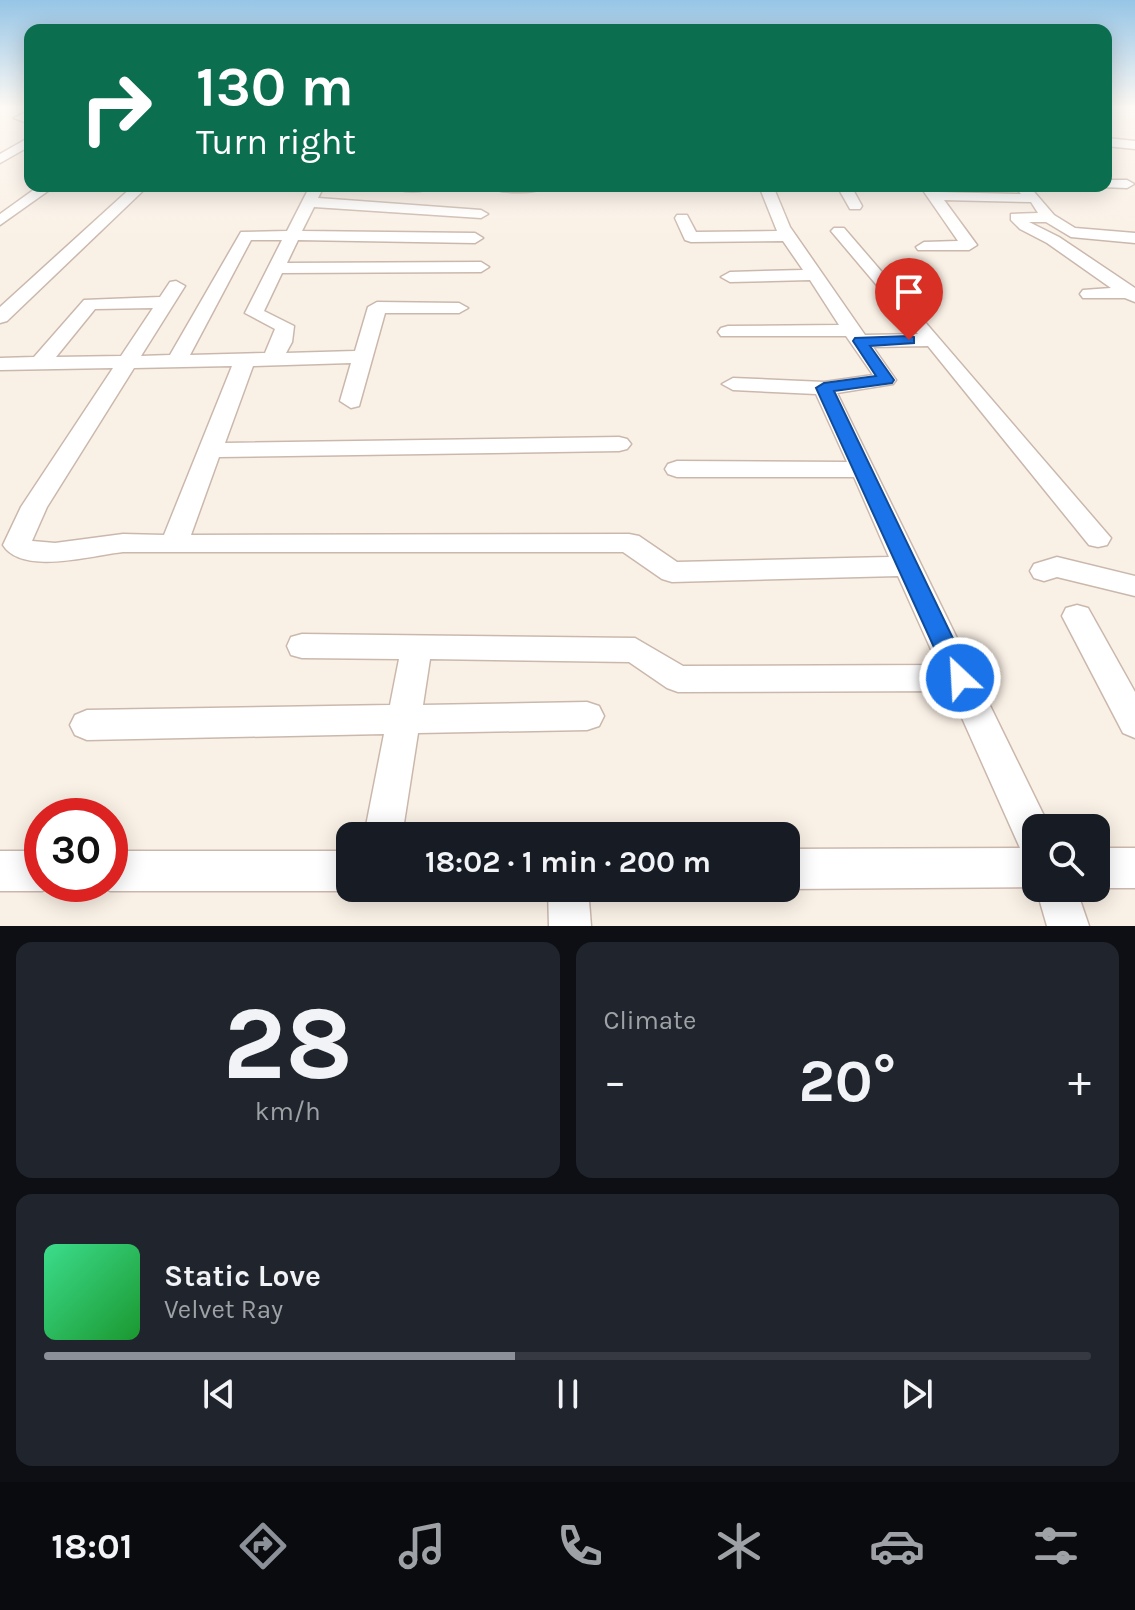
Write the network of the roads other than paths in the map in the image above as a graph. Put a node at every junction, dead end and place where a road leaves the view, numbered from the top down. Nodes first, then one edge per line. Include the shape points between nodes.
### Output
1 (1112, 184) edge
2 (1127, 184) dead end
3 (40, 192) edge
4 (135, 192) edge
5 (769, 192) edge
6 (847, 192) edge
7 (932, 192) edge
8 (946, 192) edge
9 (1028, 192) edge
10 (313, 194) edge
11 (1035, 198) junction
12 (855, 206) dead end
13 (481, 214) dead end
14 (682, 218) dead end
15 (1049, 218) junction
16 (0, 221) edge
17 (839, 231) dead end
18 (293, 233) junction
19 (788, 236) junction
20 (475, 238) dead end
21 (1135, 238) edge
22 (924, 247) dead end
23 (481, 267) dead end
24 (276, 268) junction
25 (815, 275) junction
26 (730, 277) dead end
27 (1089, 294) dead end
28 (1133, 294) edge
29 (459, 308) dead end
30 (0, 317) edge
31 (728, 332) dead end
32 (856, 336) junction
33 (933, 340) junction
34 (362, 357) junction
35 (272, 359) junction
36 (177, 360) junction
37 (245, 360) junction
38 (125, 361) junction
39 (19, 363) edge
40 (0, 383) edge
41 (733, 384) dead end
42 (824, 388) junction
43 (351, 401) dead end
44 (619, 444) dead end
45 (211, 450) junction
46 (677, 469) dead end
47 (863, 470) junction
48 (1098, 538) dead end
49 (174, 544) junction
50 (908, 566) junction
51 (1044, 571) dead end
52 (1135, 586) edge
53 (1077, 616) dead end
54 (302, 646) dead end
55 (417, 647) junction
56 (960, 678) junction
57 (587, 716) dead end
58 (404, 720) junction
59 (1135, 723) edge
60 (87, 725) dead end
61 (1024, 814) edge
62 (386, 822) edge
63 (1022, 867) edge
64 (1110, 868) edge
65 (1135, 868) edge
66 (800, 869) edge
67 (0, 871) edge
68 (24, 871) edge
69 (128, 871) edge
70 (336, 871) edge
71 (569, 902) edge
72 (1060, 902) edge
73 (570, 926) edge
74 (1068, 926) edge

1 - 2 street
3 - 16 street
4 - 30 street
5 - 19 street
6 - 12 street
7 - 22 street via 969,245
8 - 11 street
9 - 11 street
10 - 13 street
10 - 18 street
11 - 15 street
14 - 19 street via 691,237
15 - 21 street via 1071,232
15 - 28 street via 1016,217
17 - 33 street
18 - 20 street
18 - 24 street
18 - 36 street via 246,235
19 - 25 street
23 - 24 street
24 - 35 street via 254,313 285,326
25 - 26 street
25 - 32 street
27 - 28 street
29 - 34 street via 377,307
31 - 32 street
32 - 33 street
32 - 42 street via 886,380
33 - 48 street
34 - 35 street
34 - 43 street
35 - 37 street
36 - 37 street
36 - 38 street
37 - 45 street
38 - 39 street
38 - 39 street via 171,294 90,304
38 - 49 street via 34,507 17,545 26,550
39 - 40 street
41 - 42 street
42 - 47 street
44 - 45 street
45 - 49 street
46 - 47 street
47 - 50 street
49 - 50 street via 629,543 672,572
50 - 56 street
51 - 52 street via 1057,567
53 - 59 street
54 - 55 street
55 - 56 street via 635,650 678,679
55 - 58 street
56 - 61 street
57 - 58 street
58 - 60 street
58 - 62 street
63 - 66 street
64 - 65 street
67 - 68 street
69 - 70 street
71 - 73 street
72 - 74 street

